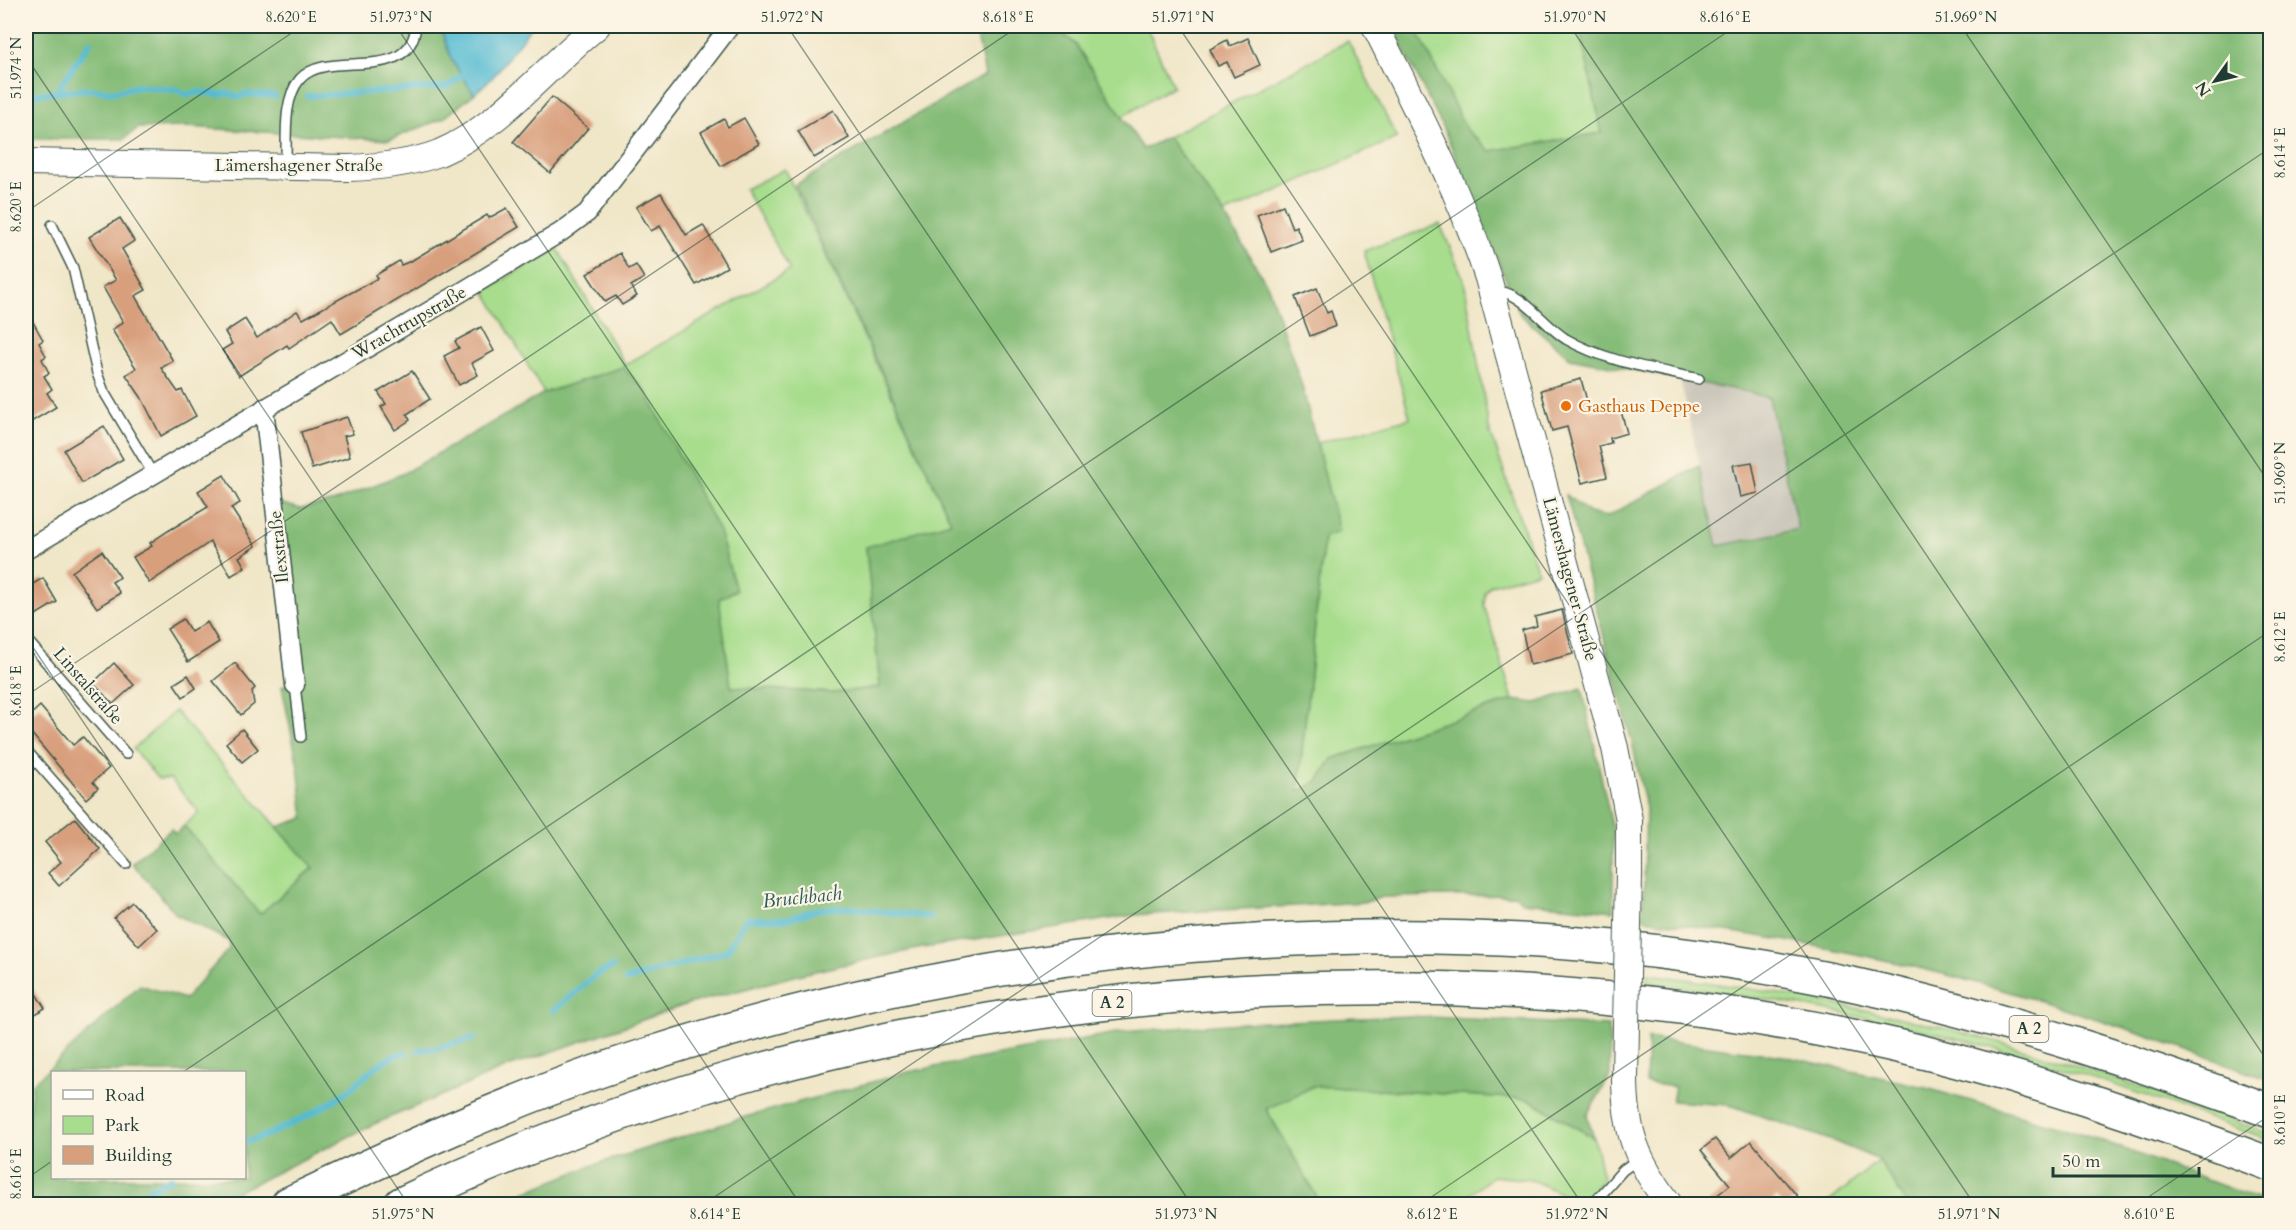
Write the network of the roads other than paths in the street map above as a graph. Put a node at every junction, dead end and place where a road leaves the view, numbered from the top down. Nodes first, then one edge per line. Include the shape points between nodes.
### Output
1 (416, 26) edge
2 (597, 26) edge
3 (730, 26) edge
4 (1375, 26) edge
5 (26, 162) edge
6 (286, 168) junction
7 (52, 225) dead end
8 (1491, 291) junction
9 (1699, 379) dead end
10 (264, 408) junction
11 (153, 474) junction
12 (27, 546) edge
13 (26, 639) edge
14 (295, 685) joint
15 (301, 737) dead end
16 (26, 750) edge
17 (126, 754) dead end
18 (126, 864) dead end
19 (2271, 1111) edge
20 (1644, 1155) junction
21 (2271, 1164) edge
22 (288, 1204) edge
23 (401, 1204) edge
24 (1593, 1204) edge
25 (1669, 1204) edge

1 - 6 lane via 411,41 387,62 323,68 299,80 288,110
2 - 6 main road, Lämershagener Straße via 486,125 438,153 386,166
3 - 10 street, Wrachtrupstraße via 586,213 561,232
4 - 8 main road, Lämershagener Straße via 1445,169 1478,248
5 - 6 main road, Lämershagener Straße
7 - 11 lane via 74,268 104,392
8 - 9 lane via 1508,293 1551,328 1583,347 1637,366
8 - 20 main road, Lämershagener Straße, bridge via 1615,748 1629,820 1626,1118
10 - 11 street, Wrachtrupstraße
10 - 14 street, Ilexstraße
11 - 12 street, Wrachtrupstraße
13 - 17 lane, Linstalstraße
14 - 15 lane
16 - 18 lane
19 - 22 highway, A 2 via 2036,1030 1885,991 1781,971 1551,943 1292,938 1129,949 971,972 777,1016 596,1072 444,1131
20 - 24 lane via 1623,1170
20 - 25 main road, Lämershagener Straße
21 - 23 highway, A 2 via 2131,1113 1972,1065 1850,1036 1719,1012 1590,997 1436,987 1276,989 1153,997 1030,1013 874,1043 722,1082 622,1114

